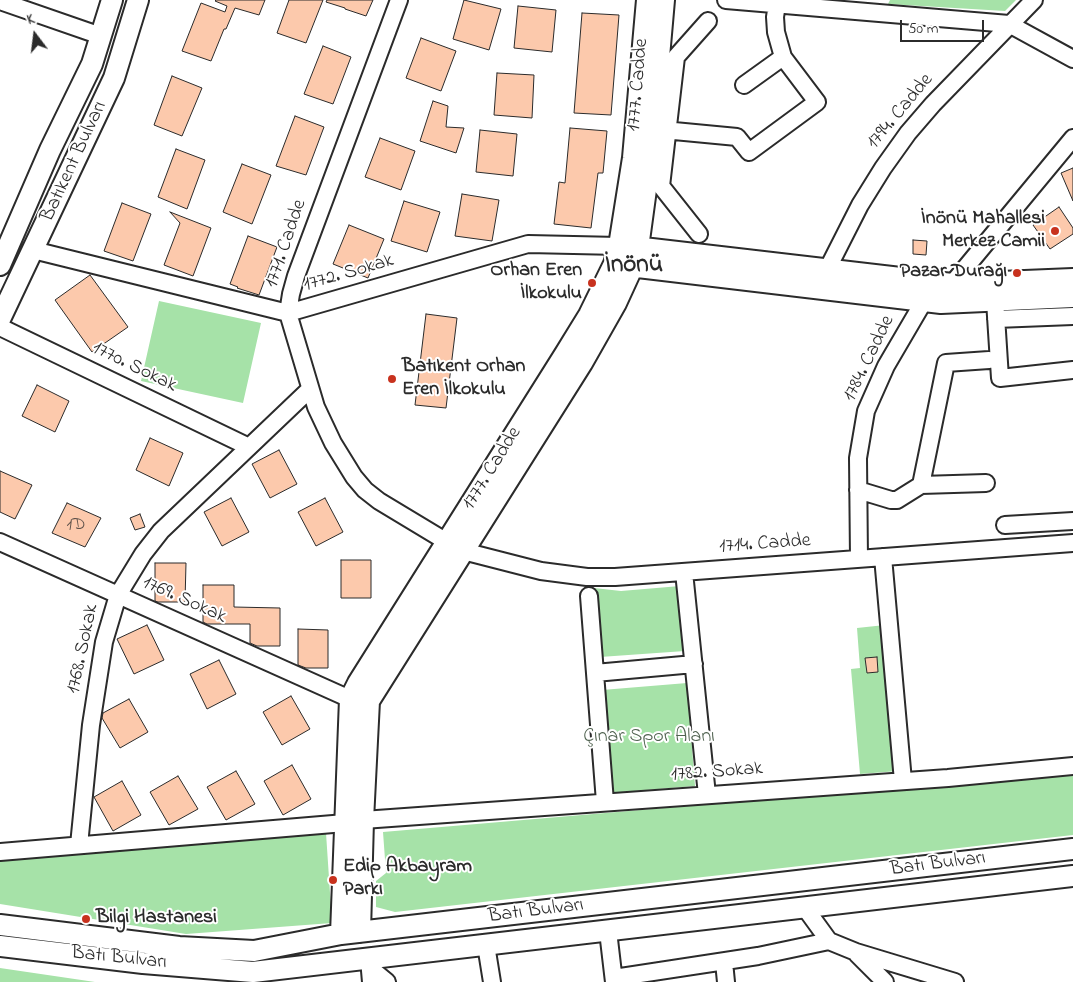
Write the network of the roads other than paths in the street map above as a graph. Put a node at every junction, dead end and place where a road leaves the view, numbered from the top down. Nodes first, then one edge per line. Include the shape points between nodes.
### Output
1 (112, 0) edge
2 (138, 0) edge
3 (399, 0) edge
4 (647, 0) edge
5 (664, 0) edge
6 (726, 0) edge
7 (1034, 0) edge
8 (0, 1) edge
9 (777, 4) junction
10 (708, 22) dead end
11 (1009, 24) junction
12 (101, 36) junction
13 (783, 57) junction
14 (1073, 59) edge
15 (744, 85) dead end
16 (660, 130) junction
17 (1073, 138) edge
18 (699, 234) dead end
19 (5, 239) edge
20 (33, 250) junction
21 (626, 256) junction
22 (0, 266) edge
23 (826, 279) junction
24 (1073, 279) edge
25 (952, 284) junction
26 (1073, 297) edge
27 (924, 301) junction
28 (996, 310) junction
29 (288, 313) junction
30 (1073, 316) edge
31 (0, 319) edge
32 (0, 327) edge
33 (989, 360) dead end
34 (1073, 370) edge
35 (310, 389) junction
36 (249, 447) junction
37 (986, 483) dead end
38 (921, 485) junction
39 (858, 490) junction
40 (1073, 521) edge
41 (1005, 525) dead end
42 (0, 542) edge
43 (1073, 543) edge
44 (455, 546) junction
45 (883, 557) junction
46 (859, 559) junction
47 (684, 572) junction
48 (118, 595) junction
49 (589, 596) dead end
50 (694, 664) junction
51 (595, 673) junction
52 (350, 700) junction
53 (1073, 766) edge
54 (903, 781) junction
55 (707, 795) junction
56 (604, 802) junction
57 (354, 821) junction
58 (79, 845) junction
59 (1073, 849) edge
60 (0, 852) edge
61 (1073, 876) edge
62 (807, 907) junction
63 (0, 911) edge
64 (0, 924) edge
65 (608, 931) junction
66 (351, 933) junction
67 (828, 942) junction
68 (486, 945) junction
69 (0, 946) edge
70 (179, 947) junction
71 (856, 952) junction
72 (0, 956) edge
73 (724, 962) junction
74 (143, 963) junction
75 (370, 970) edge
76 (260, 977) edge
77 (614, 980) edge
78 (388, 982) edge
79 (492, 982) edge
80 (726, 982) edge
81 (885, 982) edge
82 (955, 982) edge

1 - 12 main road, Batıkent Bulvarı
2 - 20 main road, Batıkent Bulvarı via 114,78
3 - 29 street, 1771. Cadde via 296,276
4 - 21 main road, 1777. Cadde
5 - 16 main road, 1777. Cadde
6 - 9 street
7 - 11 street, 1794. Cadde
8 - 12 street
9 - 11 street
9 - 13 street via 776,32
10 - 16 street via 676,57
11 - 14 street
11 - 23 street, 1794. Cadde via 908,133 860,205
12 - 19 main road, Batıkent Bulvarı via 92,64
13 - 15 street
13 - 16 street via 817,102 749,152 738,137
16 - 18 street via 661,186
16 - 21 main road, 1777. Cadde
17 - 25 street
19 - 22 main road, Batıkent Bulvarı
20 - 29 street, 1772. Sokak
20 - 31 main road, Batıkent Bulvarı
21 - 23 main road
21 - 29 street, 1772. Sokak via 528,244
21 - 44 main road, 1777. Cadde via 565,354
23 - 25 main road
23 - 27 main road
24 - 25 main road
26 - 28 main road
27 - 28 main road
27 - 39 street, 1784. Cadde via 886,366 866,411 858,458
28 - 30 street
28 - 34 street via 1000,378
29 - 35 street, 1771. Cadde
32 - 36 street, 1770. Sokak
33 - 38 street via 946,363
35 - 36 street, 1768. Sokak
35 - 44 street, 1771. Cadde via 343,462 360,484 379,501
36 - 48 street, 1768. Sokak via 161,531
37 - 38 street
38 - 39 street via 897,500
39 - 46 street, 1784. Cadde
40 - 41 street
42 - 48 street, 1769. Sokak
43 - 45 street, 1714. Cadde
44 - 47 street, 1714. Cadde via 541,571 579,576
44 - 52 main road, 1777. Cadde via 358,683
44 - 57 main road, 1777. Cadde via 369,701
45 - 46 street, 1714. Cadde
45 - 54 street
46 - 47 street, 1714. Cadde
47 - 50 street
48 - 52 street, 1769. Sokak
48 - 58 street, 1768. Sokak via 104,642 91,725
49 - 51 street
50 - 51 street
50 - 55 street
51 - 56 street
52 - 57 main road, 1777. Cadde
53 - 54 street, 1782. Sokak
54 - 55 street, 1782. Sokak
55 - 56 street, 1782. Sokak
56 - 57 street, 1782. Sokak
57 - 58 street, 1782. Sokak
57 - 66 main road, 1777. Cadde
58 - 60 street, 1782. Sokak
59 - 66 main road, Batı Bulvarı
61 - 62 main road, Batı Bulvarı
62 - 65 main road, Batı Bulvarı
62 - 67 street
63 - 70 main road via 154,932
64 - 70 main road, Batı Bulvarı
65 - 68 main road, Batı Bulvarı
65 - 77 street
66 - 70 main road, Batı Bulvarı via 254,951
67 - 71 street
67 - 73 street
68 - 75 main road, Batı Bulvarı
68 - 79 street
69 - 74 main road, Batı Bulvarı
71 - 81 street
71 - 82 street
72 - 74 main road via 107,970
73 - 77 street
73 - 80 street
74 - 76 main road, Batı Bulvarı
75 - 76 main road, Batı Bulvarı
75 - 78 street

